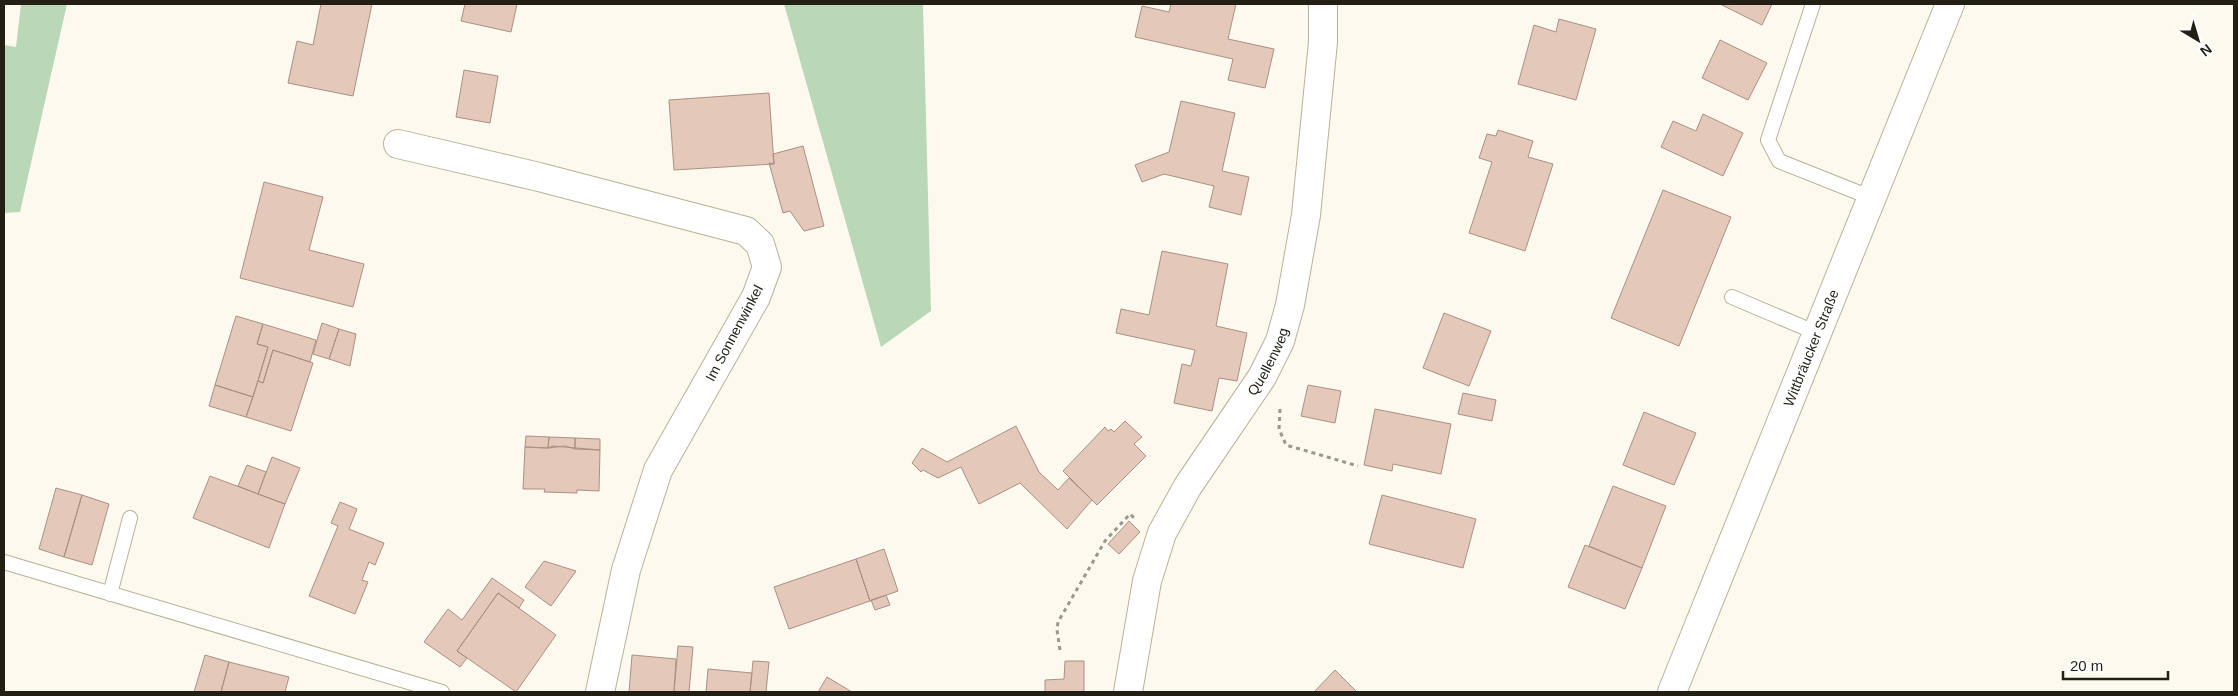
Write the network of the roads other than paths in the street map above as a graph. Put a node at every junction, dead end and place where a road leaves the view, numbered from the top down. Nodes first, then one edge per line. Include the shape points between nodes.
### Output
1 (1323, 4) edge
2 (1813, 4) edge
3 (1950, 4) edge
4 (398, 144) dead end
5 (1872, 198) junction
6 (1732, 297) dead end
7 (1818, 333) junction
8 (130, 518) dead end
9 (4, 562) edge
10 (110, 594) junction
11 (442, 692) edge
12 (600, 692) edge
13 (1128, 692) edge
14 (1672, 692) edge

1 - 13 street, Quellenweg via 1323,42 1306,215 1290,305 1280,341 1262,377 1188,486 1162,534 1147,581
2 - 5 lane via 1768,140 1779,161
3 - 5 street, Wittbräucker Straße
4 - 12 street, Im Sonnenwinkel via 540,176 746,231 760,244 768,267 756,297 658,470 626,570
5 - 7 street, Wittbräucker Straße
6 - 7 lane
7 - 14 street, Wittbräucker Straße
8 - 10 lane
9 - 10 lane
10 - 11 lane

